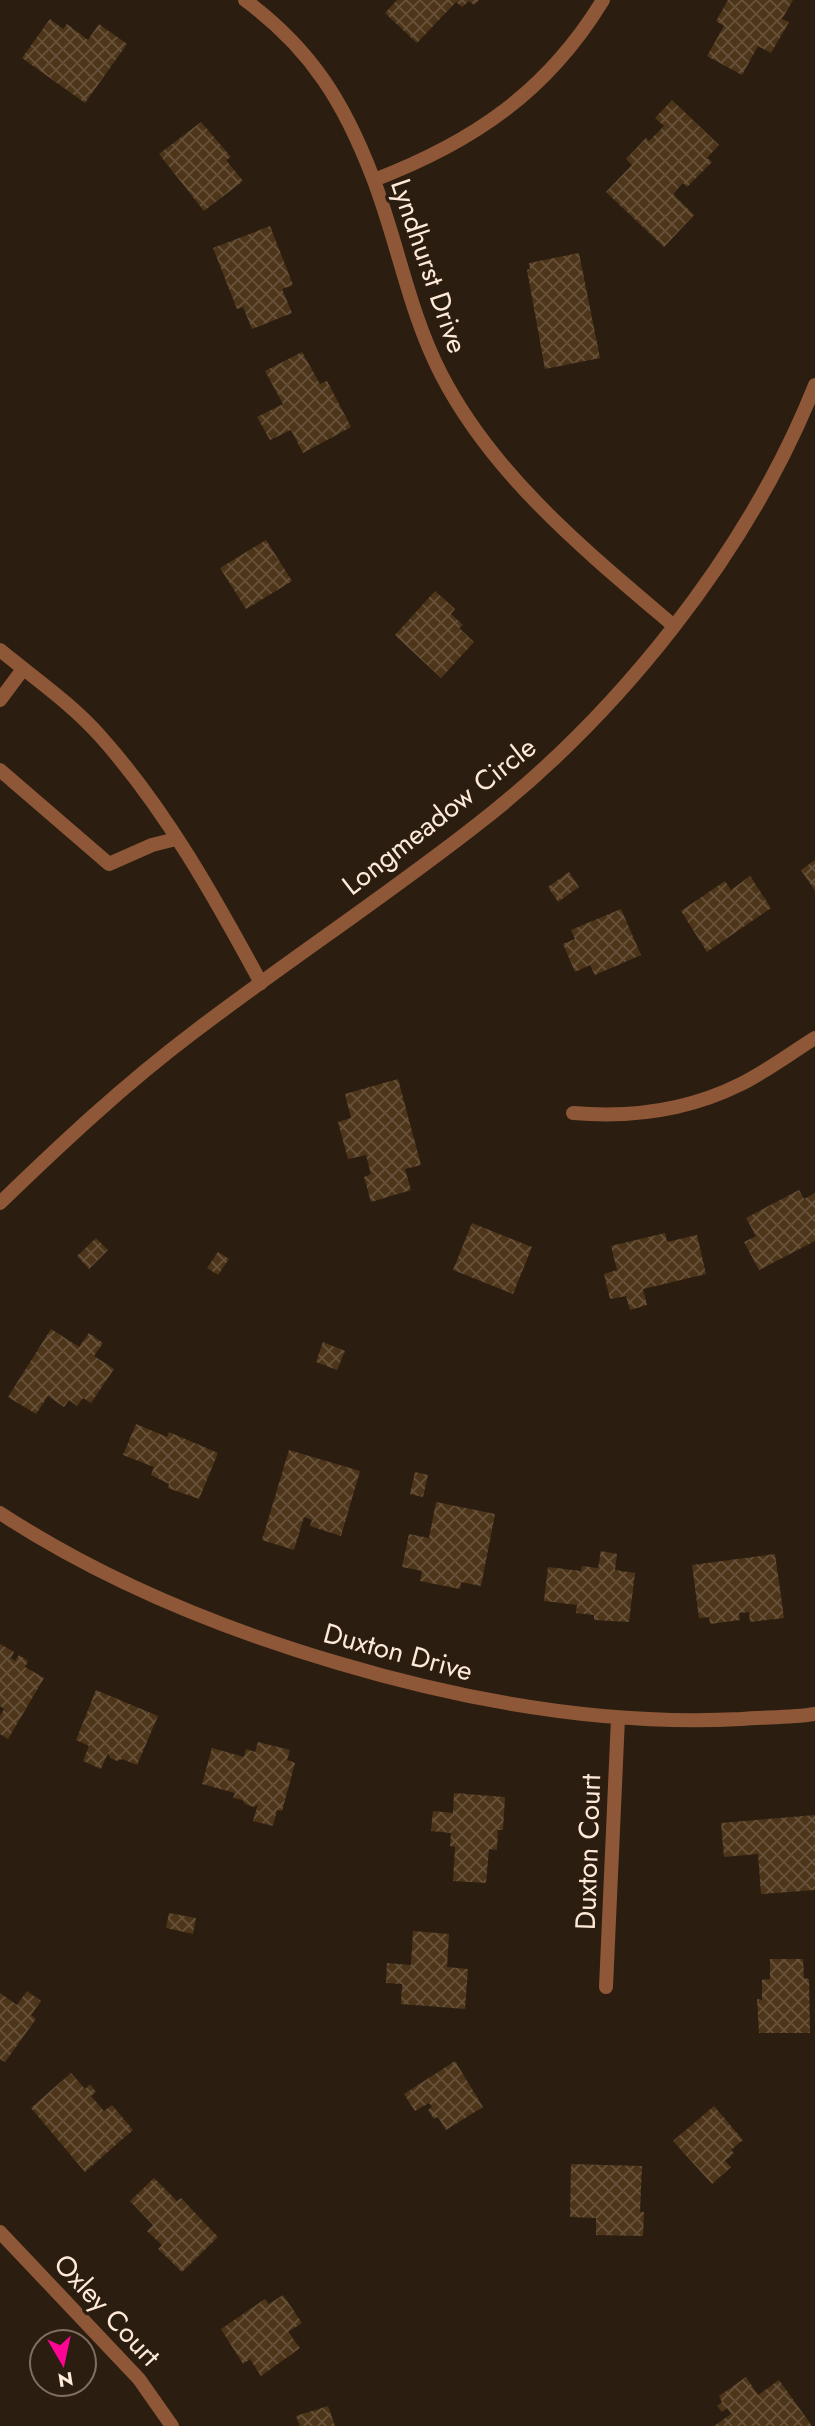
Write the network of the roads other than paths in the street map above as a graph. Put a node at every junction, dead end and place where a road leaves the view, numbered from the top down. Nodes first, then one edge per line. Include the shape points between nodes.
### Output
1 (245, 0) edge
2 (603, 0) edge
3 (374, 180) junction
4 (815, 385) edge
5 (674, 626) junction
6 (0, 650) edge
7 (23, 669) junction
8 (0, 700) edge
9 (0, 770) edge
10 (176, 839) junction
11 (261, 983) junction
12 (815, 1038) edge
13 (573, 1113) dead end
14 (0, 1203) edge
15 (0, 1513) edge
16 (815, 1714) edge
17 (618, 1718) junction
18 (606, 1987) dead end
19 (0, 2232) edge
20 (172, 2426) edge

1 - 3 street, Lyndhurst Drive via 276,23 317,69 345,113
2 - 3 street via 586,29 548,74 501,115 420,162
3 - 5 street, Lyndhurst Drive via 414,313 441,374 476,431 517,483
4 - 5 street, Longmeadow Circle via 757,506
5 - 11 street, Longmeadow Circle via 606,706 536,776 475,827
6 - 7 street
7 - 8 street
7 - 10 street via 100,736
9 - 10 street via 109,864
10 - 11 street via 213,894
11 - 14 street, Longmeadow Circle via 84,1122
12 - 13 street via 742,1083 695,1103 645,1113
15 - 17 street, Duxton Drive via 111,1577 286,1648 481,1699
16 - 17 street, Duxton Drive via 694,1721
17 - 18 street, Duxton Court
19 - 20 street, Oxley Court via 139,2379

